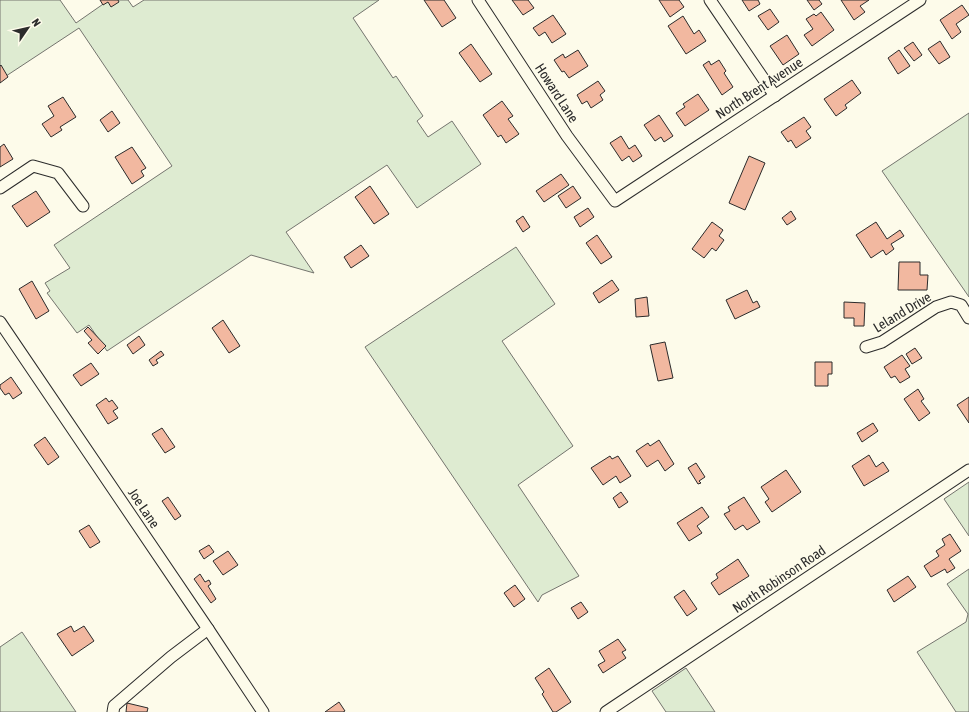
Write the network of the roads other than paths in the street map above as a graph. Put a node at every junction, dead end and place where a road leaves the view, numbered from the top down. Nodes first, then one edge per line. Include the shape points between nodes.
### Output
1 (478, 0) edge
2 (710, 0) edge
3 (920, 0) edge
4 (775, 96) junction
5 (0, 188) edge
6 (615, 201) joint
7 (83, 206) dead end
8 (969, 318) edge
9 (0, 322) edge
10 (866, 347) dead end
11 (969, 470) edge
12 (208, 629) junction
13 (113, 712) edge
14 (263, 712) edge
15 (606, 712) edge

1 - 6 street, Howard Lane via 568,136
2 - 4 street
3 - 4 street, North Brent Avenue
4 - 6 street, North Brent Avenue
5 - 7 street via 33,166 58,173
8 - 10 street, Leland Drive via 961,305 950,302 936,307 882,342
9 - 12 street, Joe Lane
11 - 15 street, North Robinson Road
12 - 13 street via 171,656 114,706
12 - 14 street, Joe Lane

